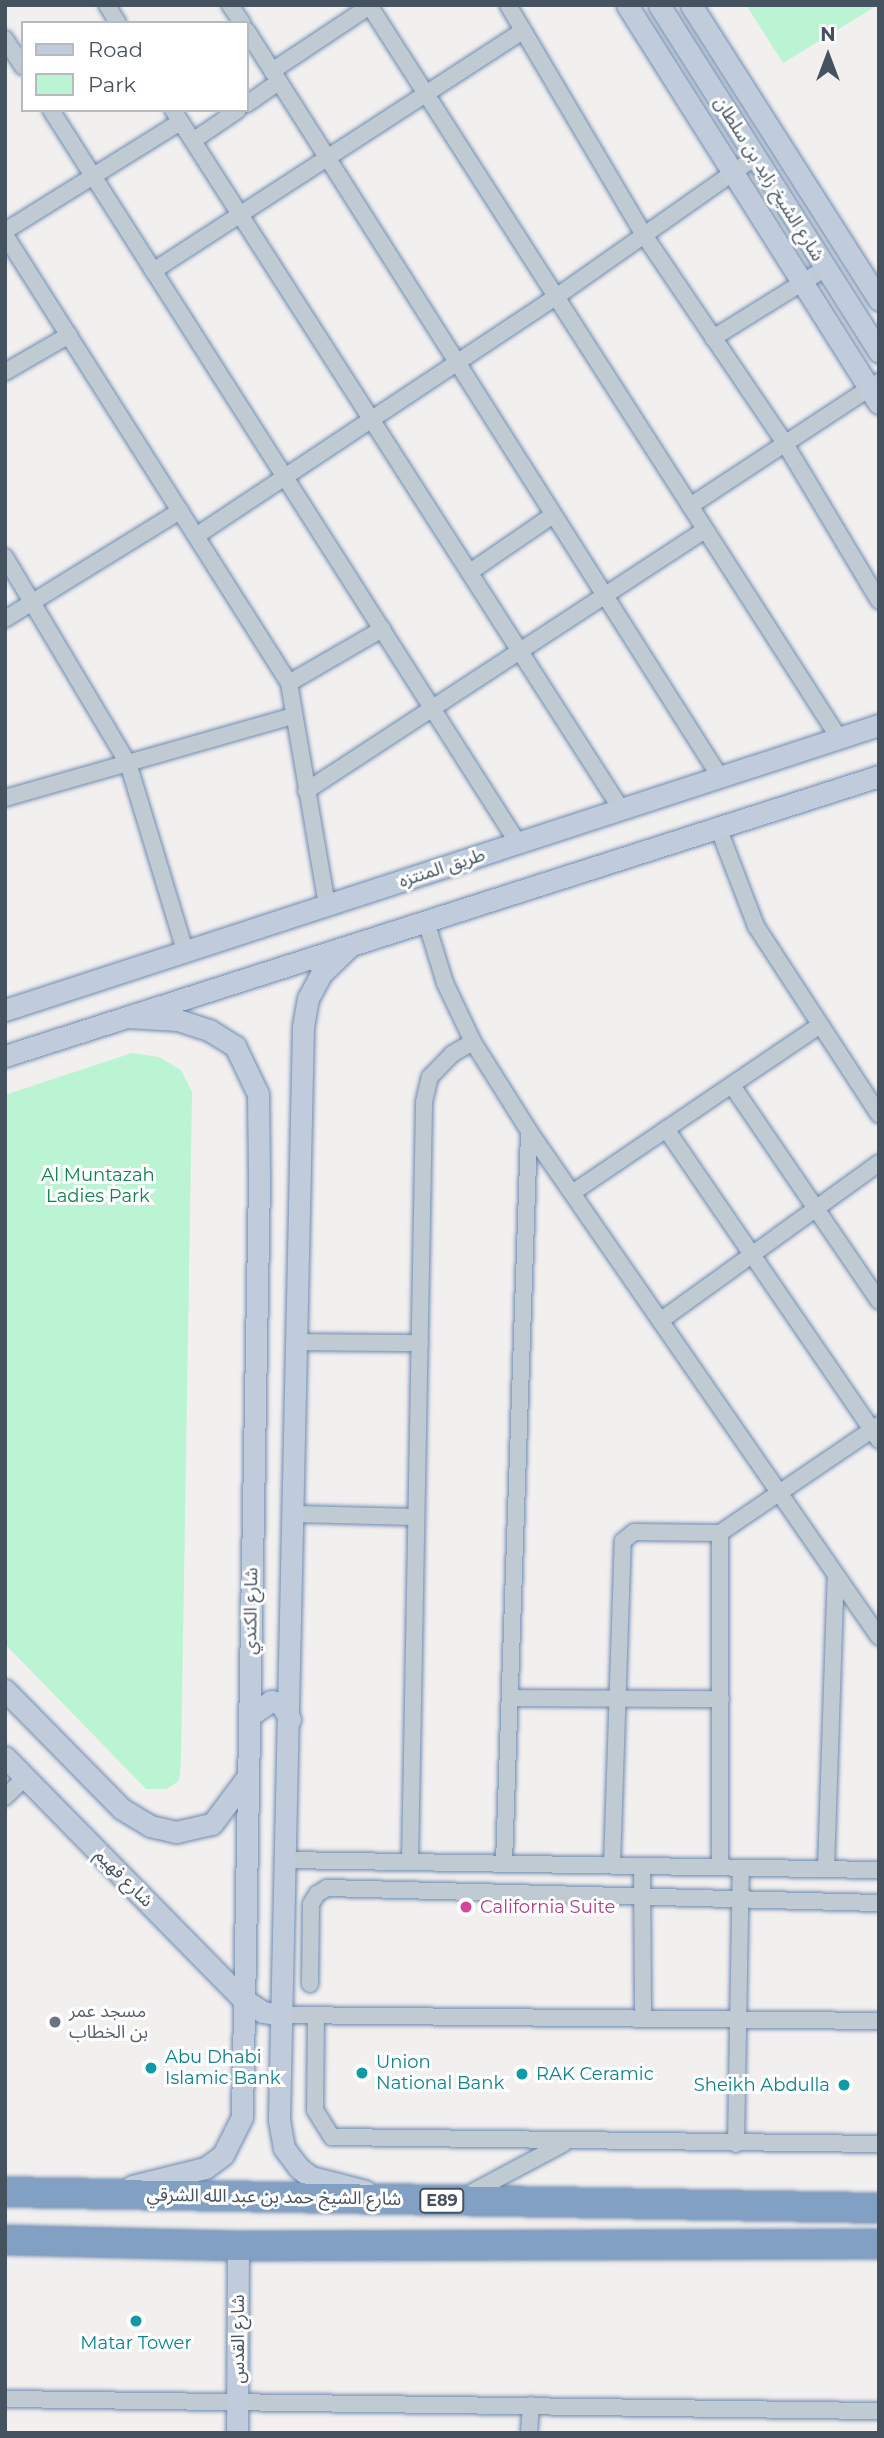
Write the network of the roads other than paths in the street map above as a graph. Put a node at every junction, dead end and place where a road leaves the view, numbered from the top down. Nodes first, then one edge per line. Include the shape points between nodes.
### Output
1 (107, 5) edge
2 (230, 5) edge
3 (508, 5) edge
4 (627, 5) edge
5 (659, 5) edge
6 (691, 5) edge
7 (369, 6) edge
8 (117, 21) edge
9 (241, 21) edge
10 (523, 31) junction
11 (248, 33) edge
12 (5, 39) edge
13 (21, 64) edge
14 (276, 76) junction
15 (425, 93) junction
16 (248, 103) edge
17 (52, 112) edge
18 (235, 112) edge
19 (177, 116) edge
20 (194, 140) junction
21 (327, 157) junction
22 (755, 157) junction
23 (733, 173) junction
24 (93, 177) junction
25 (241, 214) junction
26 (5, 233) edge
27 (644, 235) junction
28 (826, 268) junction
29 (153, 271) junction
30 (803, 283) junction
31 (556, 297) junction
32 (879, 300) edge
33 (69, 335) junction
34 (713, 338) junction
35 (879, 352) edge
36 (458, 363) junction
37 (5, 372) edge
38 (876, 391) edge
39 (372, 419) junction
40 (784, 442) junction
41 (284, 476) junction
42 (690, 506) junction
43 (180, 511) junction
44 (553, 515) junction
45 (705, 530) junction
46 (196, 536) junction
47 (5, 557) edge
48 (470, 572) junction
49 (605, 596) junction
50 (879, 601) edge
51 (35, 602) junction
52 (5, 619) edge
53 (382, 629) junction
54 (521, 653) junction
55 (289, 683) junction
56 (432, 707) junction
57 (293, 716) junction
58 (879, 726) edge
59 (838, 738) junction
60 (128, 763) junction
61 (879, 776) edge
62 (720, 777) junction
63 (306, 791) junction
64 (5, 798) edge
65 (621, 809) junction
66 (718, 827) junction
67 (518, 843) junction
68 (327, 905) junction
69 (426, 921) junction
70 (351, 945) junction
71 (185, 951) junction
72 (5, 1010) edge
73 (128, 1017) junction
74 (820, 1026) junction
75 (474, 1042) junction
76 (5, 1056) edge
77 (733, 1087) junction
78 (874, 1097) edge
79 (879, 1115) edge
80 (666, 1129) junction
81 (529, 1131) junction
82 (879, 1163) edge
83 (572, 1193) junction
84 (814, 1209) junction
85 (752, 1255) junction
86 (879, 1301) edge
87 (660, 1321) junction
88 (298, 1342) junction
89 (420, 1343) junction
90 (876, 1431) edge
91 (778, 1491) junction
92 (293, 1514) junction
93 (416, 1517) junction
94 (720, 1532) junction
95 (836, 1574) junction
96 (879, 1637) edge
97 (5, 1689) edge
98 (510, 1698) junction
99 (618, 1699) junction
100 (721, 1699) junction
101 (249, 1716) junction
102 (290, 1719) junction
103 (5, 1757) edge
104 (248, 1776) junction
105 (25, 1778) junction
106 (5, 1797) edge
107 (286, 1860) junction
108 (410, 1862) junction
109 (504, 1863) junction
110 (612, 1865) junction
111 (642, 1866) junction
112 (720, 1867) junction
113 (741, 1868) junction
114 (826, 1869) junction
115 (879, 1870) edge
116 (642, 1896) junction
117 (740, 1899) junction
118 (879, 1903) edge
119 (310, 1984) dead end
120 (243, 1999) junction
121 (281, 2015) junction
122 (316, 2016) junction
123 (643, 2018) junction
124 (738, 2020) junction
125 (879, 2021) edge
126 (565, 2143) junction
127 (736, 2144) junction
128 (879, 2144) edge
129 (5, 2192) edge
130 (96, 2193) junction
131 (401, 2200) junction
132 (457, 2201) junction
133 (879, 2208) edge
134 (5, 2240) edge
135 (879, 2244) edge
136 (238, 2246) junction
137 (5, 2399) edge
138 (238, 2405) junction
139 (531, 2405) junction
140 (879, 2411) edge
141 (237, 2433) edge
142 (530, 2433) edge

1 - 8 street
2 - 9 street
3 - 10 street
4 - 23 street
5 - 22 street, شارع الشيخ زايد بن سلطان
6 - 32 street, شارع الشيخ زايد بن سلطان
7 - 14 street
7 - 15 street
10 - 15 street
10 - 27 street
11 - 14 street
12 - 13 street
14 - 16 street
14 - 21 street
15 - 21 street
15 - 31 street
17 - 24 street
18 - 20 street
19 - 20 street
19 - 24 street
20 - 25 street
21 - 25 street
21 - 36 street
22 - 23 street
22 - 28 street, شارع الشيخ زايد بن سلطان
23 - 27 street
23 - 30 street
24 - 26 street
24 - 29 street
25 - 29 street
25 - 39 street
26 - 33 street
27 - 31 street
27 - 34 street
28 - 30 street
28 - 35 street, شارع الشيخ زايد بن سلطان
29 - 41 street
30 - 34 street
30 - 38 street
31 - 36 street
31 - 42 street
33 - 37 street
33 - 43 street
34 - 40 street
36 - 39 street
36 - 44 street
38 - 40 street
39 - 41 street
39 - 48 street
40 - 42 street
40 - 50 street
41 - 46 street
41 - 53 street
42 - 45 street
43 - 46 street
43 - 51 street
44 - 48 street
44 - 49 street
45 - 49 street
45 - 59 street
46 - 55 street
47 - 51 street
48 - 54 street
49 - 54 street
49 - 62 street
51 - 52 street
51 - 60 street
53 - 55 street
53 - 56 street
54 - 56 street
54 - 65 street
55 - 57 street
56 - 63 street
56 - 67 street
57 - 60 street
57 - 63 street
58 - 59 street, طريق المنتزه
59 - 62 street, طريق المنتزه
60 - 64 street
60 - 71 street
61 - 66 street
62 - 65 street, طريق المنتزه
63 - 68 street
65 - 67 street, طريق المنتزه
66 - 69 street
66 - 74 street via 756,926
67 - 68 street, طريق المنتزه
68 - 71 street, طريق المنتزه
69 - 70 street
69 - 75 street via 445,983
70 - 73 street
70 - 88 street via 321,974 308,998 303,1027
71 - 72 street, طريق المنتزه
73 - 76 street
73 - 101 street, شارع الكندي via 178,1020 209,1030 234,1046 258,1094
74 - 77 street
74 - 78 street
75 - 81 street
75 - 89 street via 452,1054 430,1077 424,1102
77 - 80 street
77 - 84 street
78 - 79 street
80 - 83 street
80 - 85 street
81 - 83 street
81 - 98 street
82 - 84 street
83 - 87 street
84 - 85 street
84 - 86 street
85 - 87 street
85 - 90 street
87 - 91 street
88 - 89 street
88 - 92 street
89 - 93 street
90 - 91 street
91 - 94 street
91 - 95 street
92 - 93 street
92 - 102 street
93 - 108 street
94 - 99 street via 634,1532 623,1541
94 - 100 street
95 - 96 street
95 - 114 street
97 - 104 street via 122,1809 150,1826 176,1832 212,1824
98 - 99 street
98 - 109 street
99 - 100 street
99 - 110 street
100 - 112 street
101 - 102 street via 271,1701 280,1703
101 - 104 street, شارع الكندي
102 - 107 street
103 - 105 street, شارع فهيم
104 - 120 street, شارع الكندي
105 - 106 street
105 - 120 street, شارع فهيم
107 - 108 street
107 - 121 street
108 - 109 street
109 - 110 street
110 - 111 street
111 - 112 street
111 - 116 street
112 - 113 street
113 - 114 street
113 - 117 street
114 - 115 street
116 - 117 street
116 - 119 street via 327,1888 311,1904
116 - 123 street
117 - 118 street
117 - 124 street
120 - 121 street
120 - 130 street, شارع الكندي via 242,2117 223,2155 194,2174
121 - 122 street
121 - 131 street via 279,2120 289,2157 311,2177
122 - 123 street
122 - 126 street via 315,2110 332,2137
123 - 124 street
124 - 125 street
124 - 127 street
126 - 127 street
126 - 132 street
127 - 128 street
129 - 130 highway, شارع الشيخ حمد بن عبد الله الشرقي / E89
130 - 131 highway, شارع الشيخ حمد بن عبد الله الشرقي / E89
131 - 132 highway, شارع الشيخ حمد بن عبد الله الشرقي / E89
132 - 133 highway, شارع الشيخ حمد بن عبد الله الشرقي / E89
134 - 136 highway
135 - 136 highway
136 - 138 street, شارع القدس
137 - 138 street
138 - 139 street
138 - 141 street, شارع القدس
139 - 140 street
139 - 142 street

